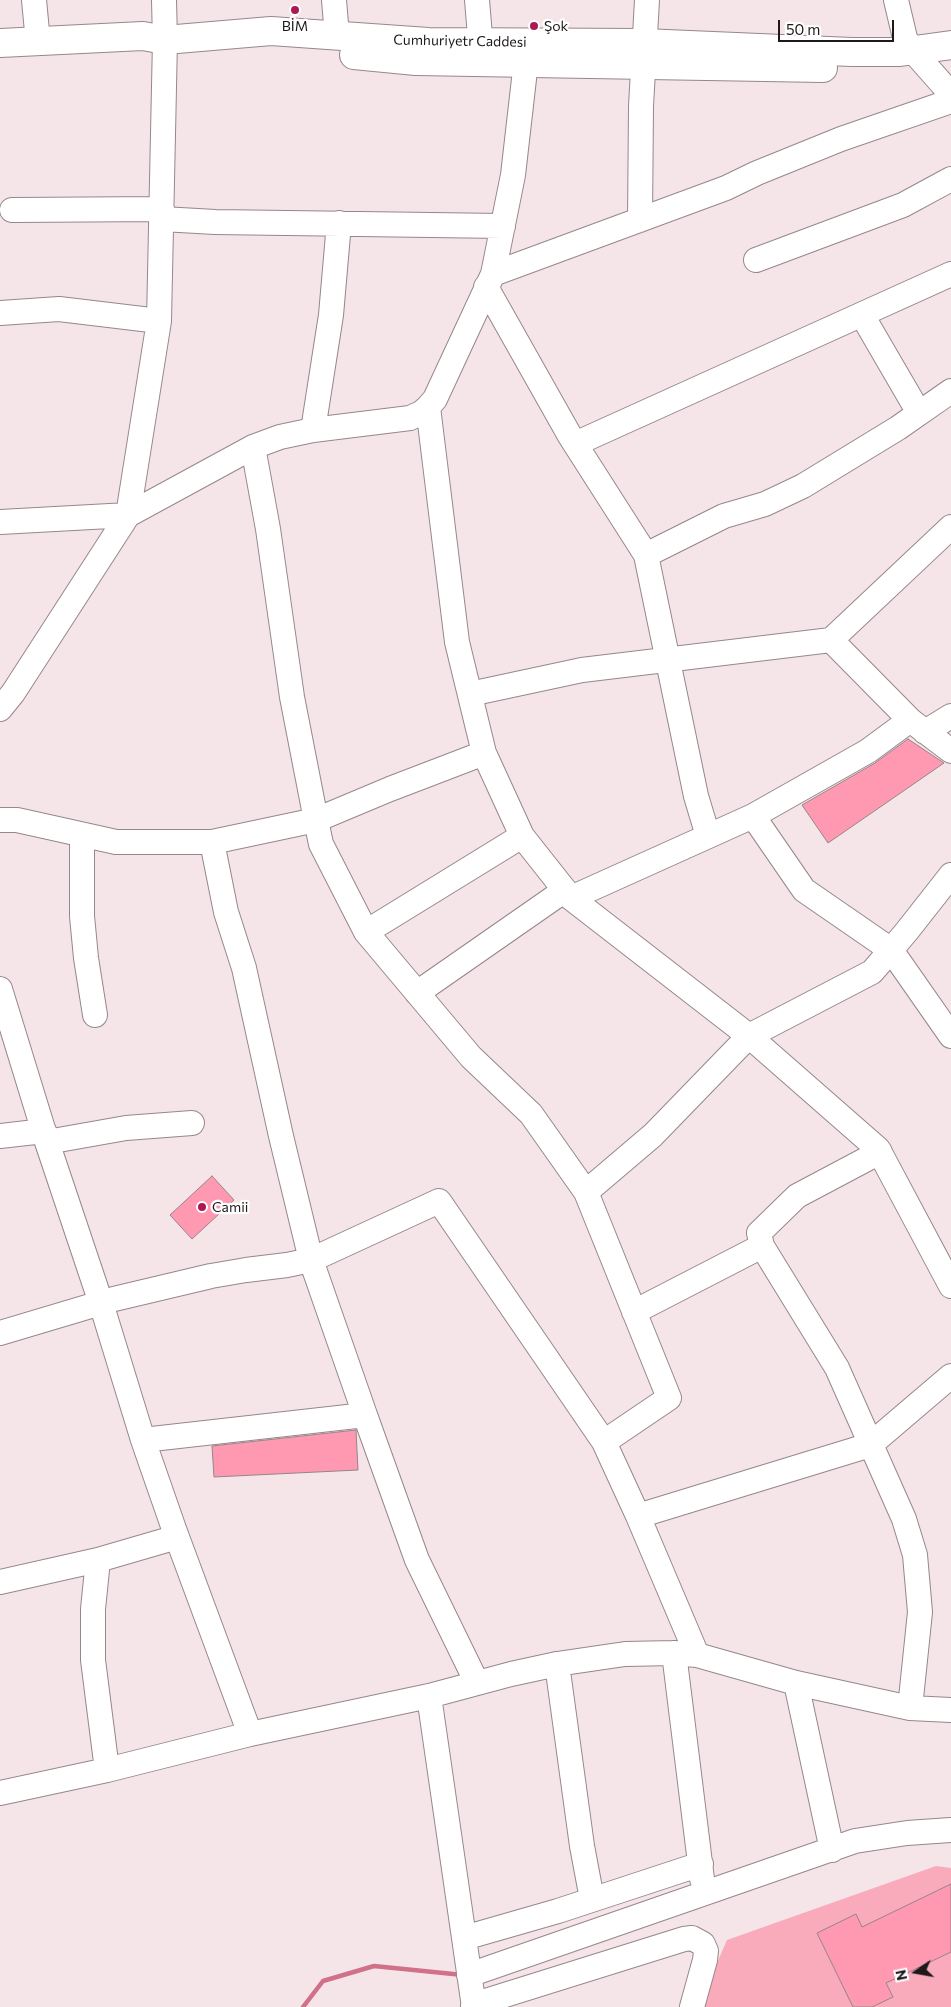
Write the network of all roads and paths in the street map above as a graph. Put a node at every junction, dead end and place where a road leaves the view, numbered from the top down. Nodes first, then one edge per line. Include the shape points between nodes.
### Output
1 (34, 0) edge
2 (164, 0) edge
3 (334, 0) edge
4 (477, 0) edge
5 (647, 0) edge
6 (896, 0) edge
7 (337, 36) junction
8 (38, 42) junction
9 (0, 44) edge
10 (951, 45) edge
11 (165, 47) junction
12 (482, 53) junction
13 (528, 53) junction
14 (643, 55) junction
15 (929, 59) edge
16 (0, 61) edge
17 (951, 94) edge
18 (951, 101) edge
19 (951, 179) edge
20 (12, 210) dead end
21 (162, 214) junction
22 (640, 220) junction
23 (339, 223) junction
24 (503, 226) junction
25 (756, 260) dead end
26 (951, 274) edge
27 (489, 281) junction
28 (0, 313) edge
29 (862, 315) junction
30 (159, 320) junction
31 (951, 391) edge
32 (428, 407) junction
33 (919, 412) junction
34 (313, 430) junction
35 (575, 444) junction
36 (253, 446) junction
37 (128, 515) junction
38 (0, 522) edge
39 (951, 527) edge
40 (646, 555) junction
41 (831, 640) junction
42 (668, 660) junction
43 (470, 694) junction
44 (0, 709) edge
45 (951, 716) edge
46 (918, 726) junction
47 (951, 751) edge
48 (484, 754) junction
49 (753, 816) junction
50 (0, 820) edge
51 (316, 820) junction
52 (82, 835) junction
53 (522, 836) junction
54 (708, 836) junction
55 (212, 842) junction
56 (951, 875) edge
57 (568, 894) junction
58 (366, 932) junction
59 (891, 950) junction
60 (0, 989) edge
61 (417, 993) junction
62 (95, 1015) dead end
63 (749, 1036) junction
64 (951, 1036) edge
65 (192, 1123) dead end
66 (0, 1136) edge
67 (45, 1136) junction
68 (880, 1152) junction
69 (586, 1192) junction
70 (762, 1246) junction
71 (311, 1260) junction
72 (951, 1286) edge
73 (101, 1303) junction
74 (634, 1312) junction
75 (0, 1333) edge
76 (951, 1376) edge
77 (365, 1415) junction
78 (143, 1440) junction
79 (604, 1442) junction
80 (870, 1445) junction
81 (638, 1516) junction
82 (177, 1537) junction
83 (98, 1560) junction
84 (0, 1582) edge
85 (686, 1654) junction
86 (557, 1664) junction
87 (477, 1683) junction
88 (796, 1683) junction
89 (429, 1696) junction
90 (910, 1708) junction
91 (951, 1710) edge
92 (250, 1734) junction
93 (107, 1770) junction
94 (0, 1793) edge
95 (951, 1830) edge
96 (832, 1850) junction
97 (701, 1864) junction
98 (704, 1893) junction
99 (592, 1899) junction
100 (464, 1938) junction
101 (469, 1975) junction
102 (473, 2006) edge
103 (692, 2007) edge

1 - 8 street
2 - 11 street
3 - 7 street
4 - 12 street
5 - 14 street
6 - 15 street via 902,27
7 - 11 main road, Cumhuriyetr Caddesi via 271,31
7 - 12 main road, Cumhuriyetr Caddesi via 428,42
8 - 9 main road, Cumhuriyetr Caddesi
8 - 11 main road, Cumhuriyetr Caddesi via 143,36
10 - 15 main road
11 - 12 main road via 279,49 416,61
11 - 16 main road
11 - 21 street
12 - 13 main road
13 - 14 main road
13 - 24 street via 513,175
14 - 15 main road via 818,69
14 - 22 street
15 - 17 street
18 - 22 street via 842,139
19 - 25 street via 903,205
20 - 21 street
21 - 23 street via 215,222
21 - 30 street
22 - 27 street
23 - 24 street
23 - 34 street via 330,315
24 - 27 street
26 - 29 street
27 - 32 street via 435,399
27 - 35 street
28 - 30 street via 59,308
29 - 33 street
29 - 35 street
30 - 37 street
31 - 33 street
32 - 34 street via 410,418
32 - 43 street via 458,642
33 - 40 street via 803,486 765,504 724,516
34 - 36 street
35 - 40 street
36 - 37 street
36 - 51 street via 292,697
37 - 38 street
37 - 44 street
39 - 41 street
40 - 42 street
41 - 42 street
41 - 46 street
42 - 43 street via 582,670
42 - 54 street via 696,796
43 - 48 street
45 - 46 street
46 - 47 street
46 - 49 street
48 - 51 street
48 - 53 street
49 - 54 street
49 - 59 street via 804,890
50 - 52 street via 17,820
51 - 55 street
51 - 58 street via 321,844
52 - 55 street via 116,842
52 - 62 street via 82,916
53 - 57 street
53 - 58 street
54 - 57 street
55 - 71 street via 226,912 244,968
56 - 59 street
57 - 61 street
57 - 63 street
58 - 61 street
59 - 63 street via 872,972
59 - 64 street
60 - 67 street
61 - 69 street via 471,1057 531,1114
63 - 68 street
63 - 69 street via 653,1135
65 - 67 street
66 - 67 street
67 - 73 street
68 - 70 street via 797,1196 759,1233
68 - 72 street
69 - 74 street
70 - 74 street
70 - 80 street via 837,1368
71 - 73 street via 211,1276
71 - 77 street
71 - 79 street via 439,1201
73 - 75 street
73 - 78 street
74 - 79 street via 669,1398
76 - 80 street
77 - 78 street
77 - 87 street via 417,1560
78 - 82 street
79 - 81 street
80 - 81 street
80 - 90 street via 904,1519 918,1573 920,1612
81 - 85 street
82 - 83 street
82 - 92 street
83 - 84 street
83 - 93 street via 93,1609 93,1660
85 - 86 street via 626,1654
85 - 88 street
85 - 97 street
86 - 87 street
86 - 99 street
87 - 89 street
88 - 90 street
88 - 96 street
89 - 92 street
89 - 100 street
90 - 91 street
92 - 93 street
93 - 94 street
95 - 96 street via 880,1836
96 - 98 street
97 - 98 street
97 - 99 street
98 - 101 street
99 - 100 street
100 - 101 street
101 - 102 street
102 - 103 street via 692,1938 706,1951

